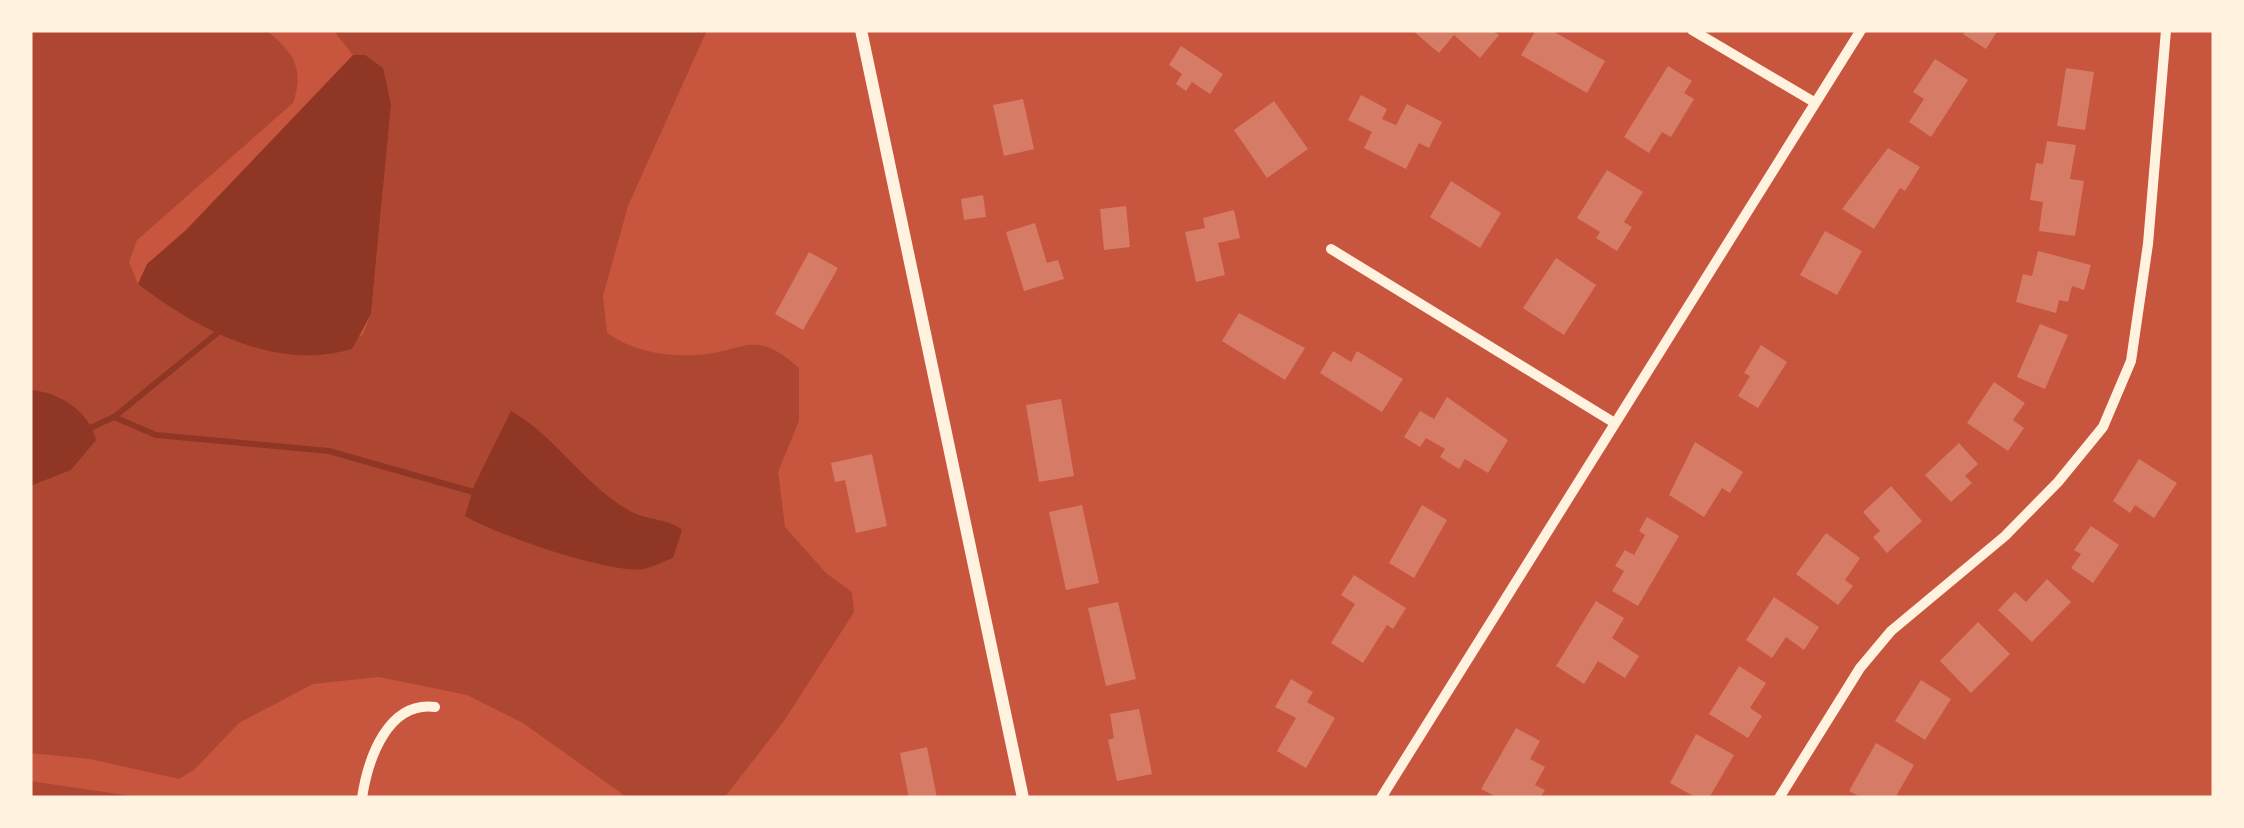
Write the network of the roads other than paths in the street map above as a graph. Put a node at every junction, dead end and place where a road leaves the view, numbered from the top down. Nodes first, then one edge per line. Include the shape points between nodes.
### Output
1 (861, 30) edge
2 (1692, 30) edge
3 (1862, 30) edge
4 (2166, 30) edge
5 (1814, 102) junction
6 (1331, 249) dead end
7 (1613, 422) junction
8 (435, 707) dead end
9 (362, 798) edge
10 (1023, 798) edge
11 (1381, 798) edge
12 (1779, 798) edge

1 - 10 street
2 - 5 street
3 - 5 street
4 - 12 street via 2131,362 2103,427 2005,536 1891,631 1860,668
5 - 7 street
6 - 7 street
7 - 11 street
8 - 9 street via 415,706 394,718

